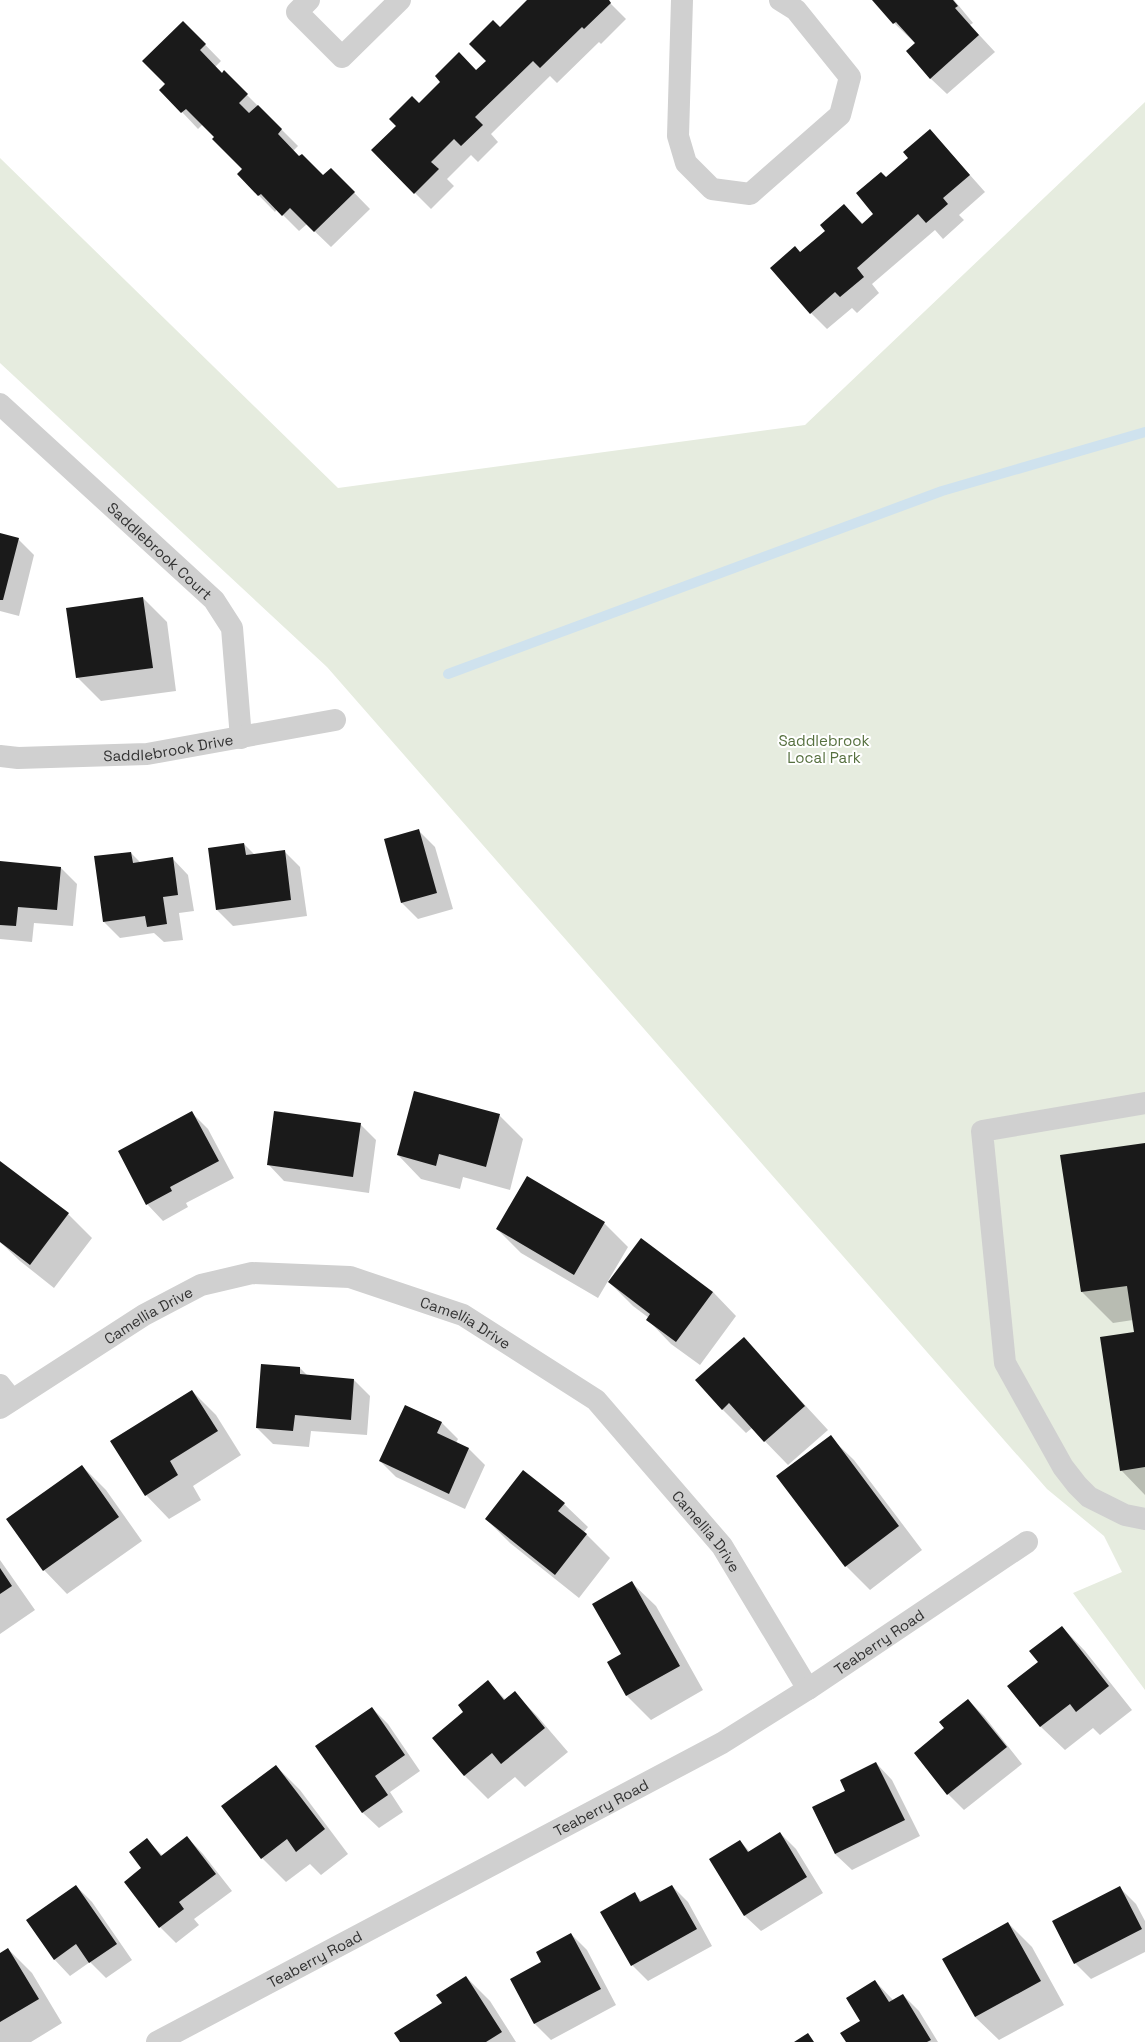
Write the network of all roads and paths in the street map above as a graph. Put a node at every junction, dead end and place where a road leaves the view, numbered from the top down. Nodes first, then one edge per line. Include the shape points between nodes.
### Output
1 (309, 0) edge
2 (400, 0) edge
3 (682, 0) edge
4 (780, 0) edge
5 (0, 404) edge
6 (335, 720) dead end
7 (241, 738) junction
8 (0, 756) edge
9 (1145, 1103) edge
10 (4, 1397) edge
11 (1145, 1519) edge
12 (1027, 1542) dead end
13 (808, 1689) junction
14 (157, 2042) edge

1 - 2 street via 297,12 342,57
3 - 4 street via 678,136 686,163 712,189 750,194 840,115 850,76 796,10
5 - 7 street, Saddlebrook Court via 214,600 232,628
6 - 7 street, Saddlebrook Drive
7 - 8 street, Saddlebrook Drive via 148,754 18,758
9 - 11 street via 982,1131 1005,1363 1063,1467 1089,1498 1126,1515
10 - 13 street, Camellia Drive via 144,1314 201,1285 252,1273 350,1277 463,1315 596,1400 722,1546
12 - 13 street, Teaberry Road
13 - 14 street, Teaberry Road via 715,1746

